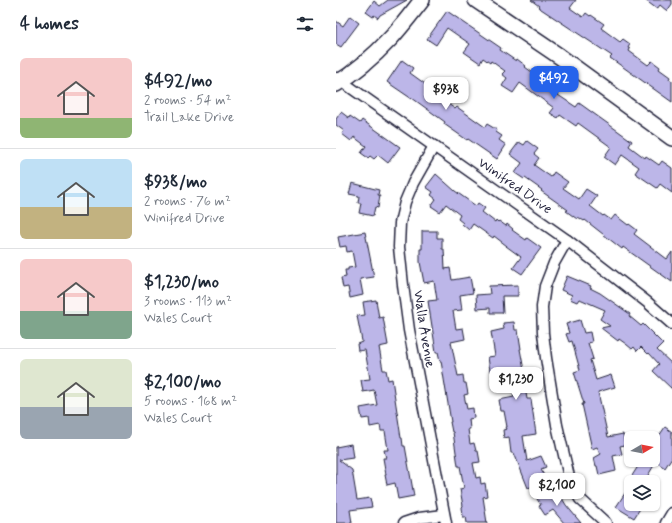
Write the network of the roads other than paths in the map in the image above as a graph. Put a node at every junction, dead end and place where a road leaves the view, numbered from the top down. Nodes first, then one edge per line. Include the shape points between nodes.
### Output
1 (422, 0) edge
2 (476, 0) edge
3 (338, 81) edge
4 (672, 138) edge
5 (434, 146) junction
6 (567, 240) junction
7 (672, 324) edge
8 (672, 513) edge
9 (445, 519) edge
10 (404, 523) edge
11 (606, 523) edge
12 (666, 523) edge

1 - 3 street via 380,49
2 - 4 street
3 - 5 street, Winifred Drive
5 - 6 street, Winifred Drive
5 - 9 street, Walla Avenue via 413,182 405,202 400,223 399,247 409,330
6 - 7 street, Winifred Drive
6 - 11 street via 545,286 542,307 546,358 556,425 570,481 580,499
8 - 12 street
9 - 10 street via 419,518

